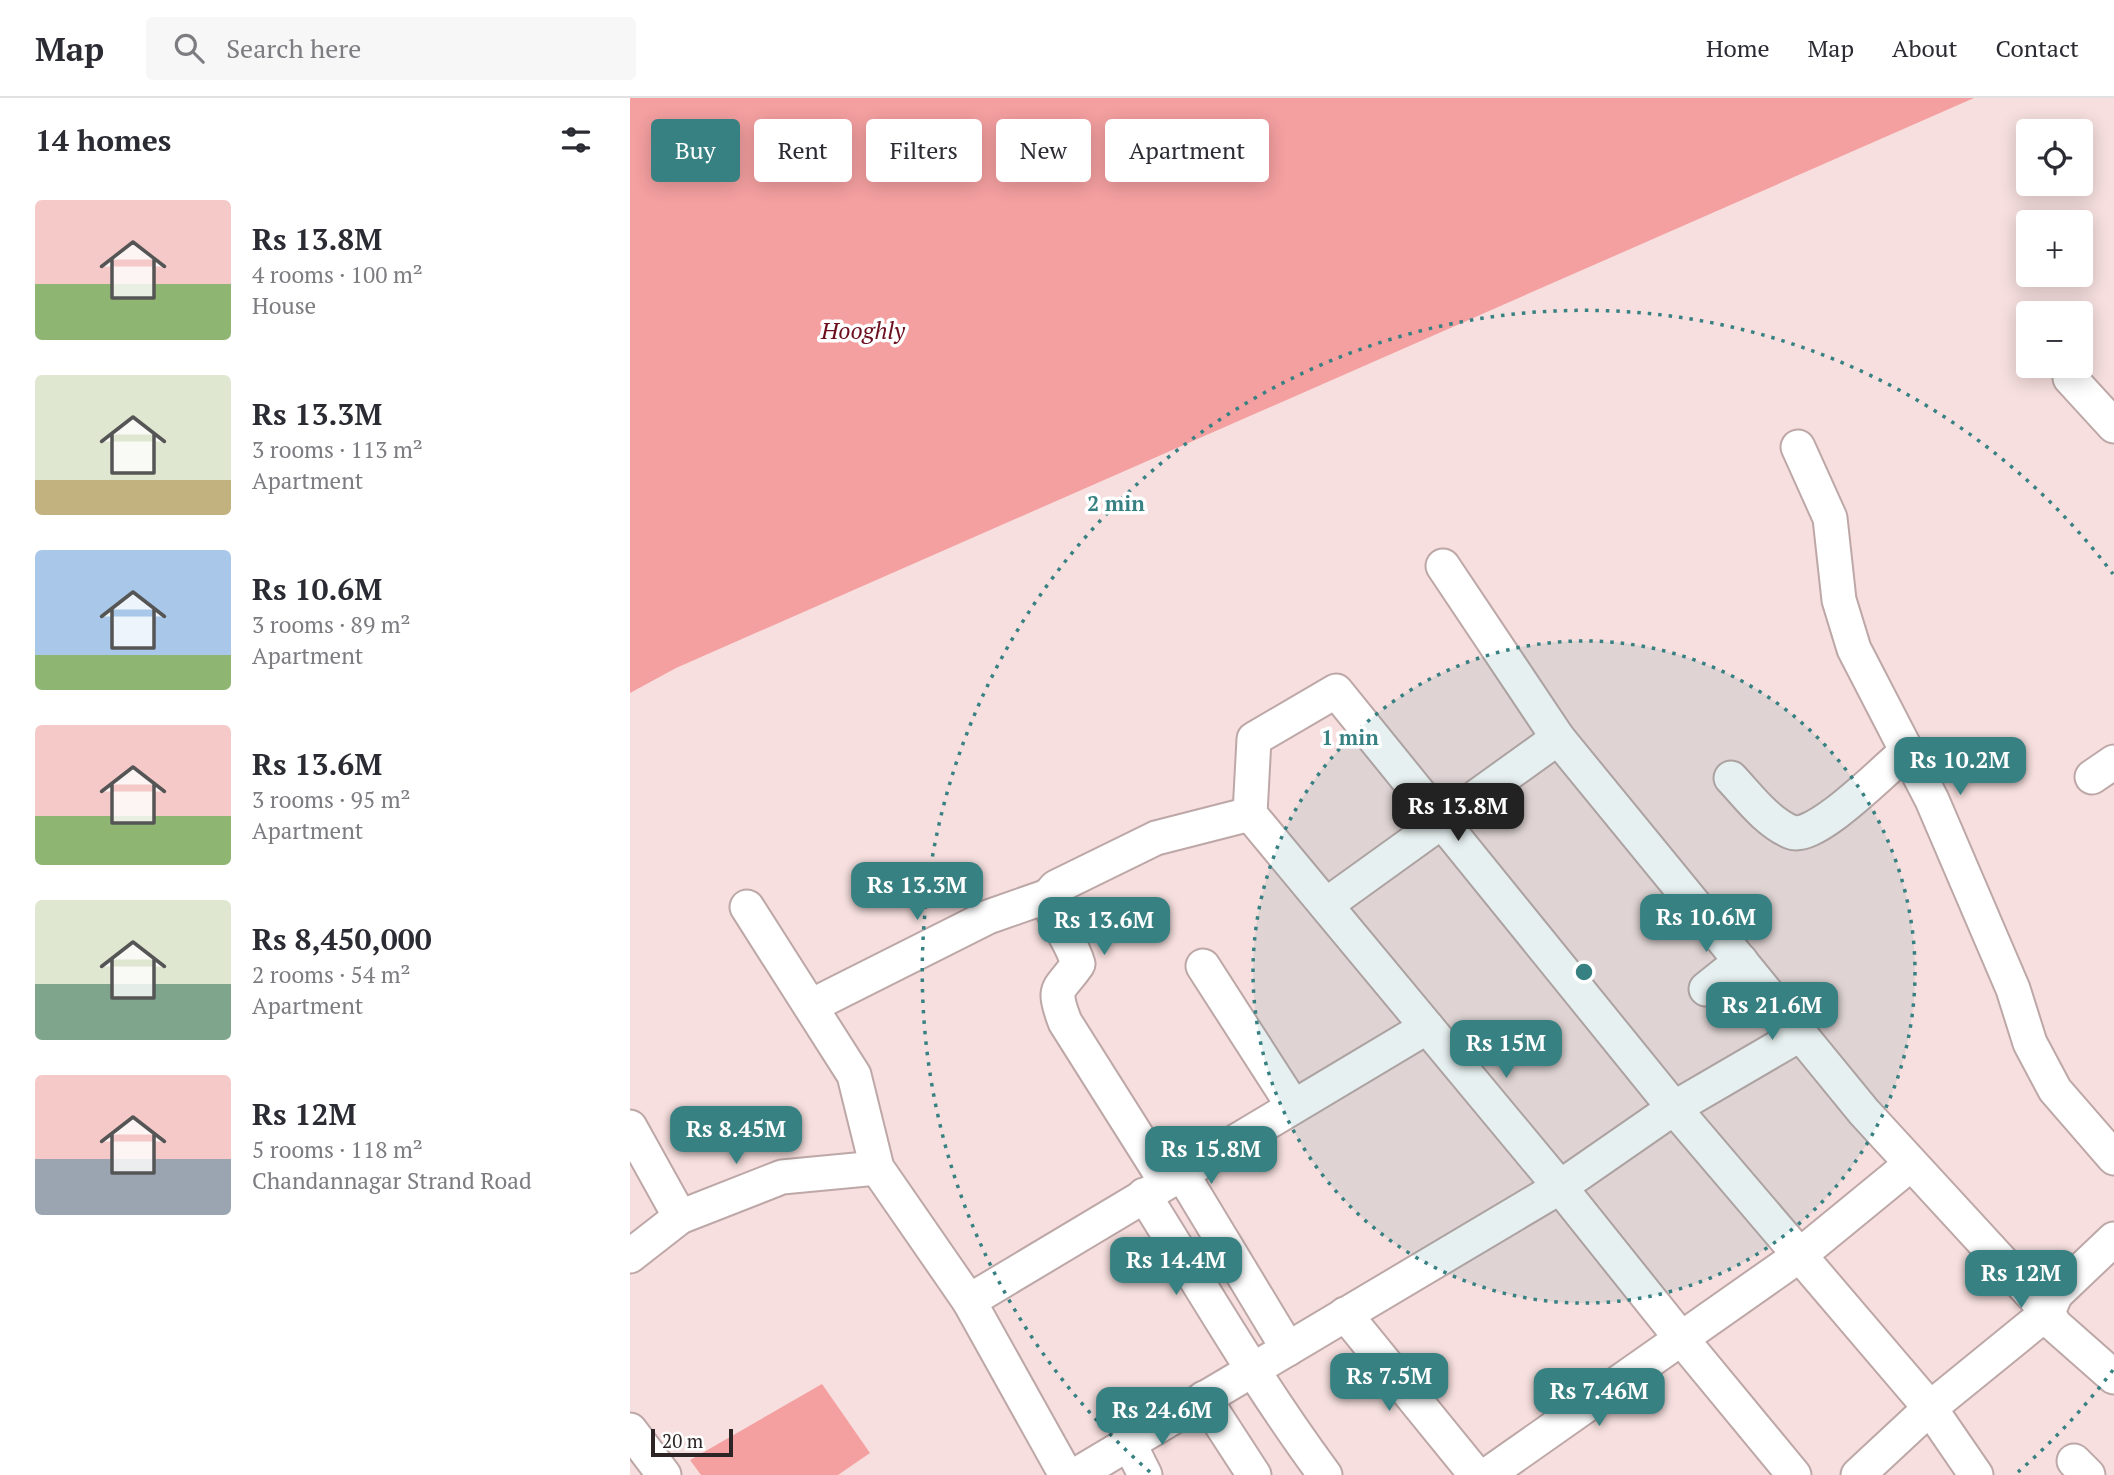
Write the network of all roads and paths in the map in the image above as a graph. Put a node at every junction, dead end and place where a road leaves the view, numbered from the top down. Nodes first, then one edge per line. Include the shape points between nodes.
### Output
1 (2070, 378) dead end
2 (2114, 426) edge
3 (1798, 447) dead end
4 (1443, 566) dead end
5 (1558, 738) junction
6 (1906, 751) junction
7 (1731, 778) dead end
8 (1250, 814) junction
9 (1441, 821) junction
10 (1048, 896) junction
11 (1326, 905) junction
12 (747, 906) dead end
13 (1741, 961) junction
14 (1203, 966) dead end
15 (1706, 989) dead end
16 (810, 1006) junction
17 (1427, 1027) junction
18 (1801, 1034) junction
19 (1293, 1107) junction
20 (1674, 1108) junction
21 (630, 1127) edge
22 (2114, 1158) edge
23 (1911, 1164) junction
24 (877, 1168) junction
25 (1164, 1183) junction
26 (1560, 1187) junction
27 (680, 1217) junction
28 (2114, 1239) edge
29 (1800, 1255) junction
30 (630, 1256) edge
31 (969, 1301) junction
32 (2048, 1312) junction
33 (1345, 1314) junction
34 (1680, 1338) junction
35 (1288, 1349) junction
36 (1253, 1369) junction
37 (2114, 1377) edge
38 (1204, 1398) junction
39 (1930, 1408) junction
40 (630, 1430) edge
41 (1129, 1443) junction
42 (664, 1475) edge
43 (1066, 1475) edge
44 (1076, 1475) edge
45 (1145, 1475) edge
46 (1254, 1475) edge
47 (1325, 1475) edge
48 (1476, 1475) edge
49 (1487, 1475) edge
50 (1794, 1475) edge
51 (1858, 1475) edge
52 (1976, 1475) edge

1 - 2 street
3 - 6 street via 1830,518 1839,600 1854,649
4 - 5 street
5 - 9 street
5 - 13 street
6 - 7 street via 1808,832 1793,833 1775,823
6 - 22 street via 1932,800 2013,989 2030,1043 2056,1090
8 - 9 street via 1254,739 1336,691
8 - 10 street via 1156,838 1056,887
8 - 11 street
9 - 11 street
9 - 20 street
10 - 16 street via 988,917
10 - 25 street via 1078,964 1058,986 1057,1002 1065,1022
11 - 17 street
12 - 16 street
13 - 15 street
13 - 18 street
14 - 19 street
16 - 24 street via 854,1075
17 - 19 street
17 - 26 street
18 - 20 street
18 - 23 street
19 - 25 street
20 - 26 street
20 - 29 street
21 - 27 street
23 - 29 street
23 - 32 street
24 - 27 street via 782,1177
24 - 31 street
25 - 31 street
25 - 35 street
25 - 36 street
26 - 33 street
26 - 34 street
27 - 30 street
28 - 32 street via 2056,1294
29 - 34 street
29 - 39 street
31 - 43 street
32 - 37 street via 2055,1325
32 - 39 street
33 - 35 street
33 - 48 street
34 - 49 street
34 - 50 street
35 - 36 street
36 - 38 street
36 - 47 street
38 - 41 street
38 - 46 street
39 - 51 street
39 - 52 street
40 - 42 street
41 - 44 street
41 - 45 street

